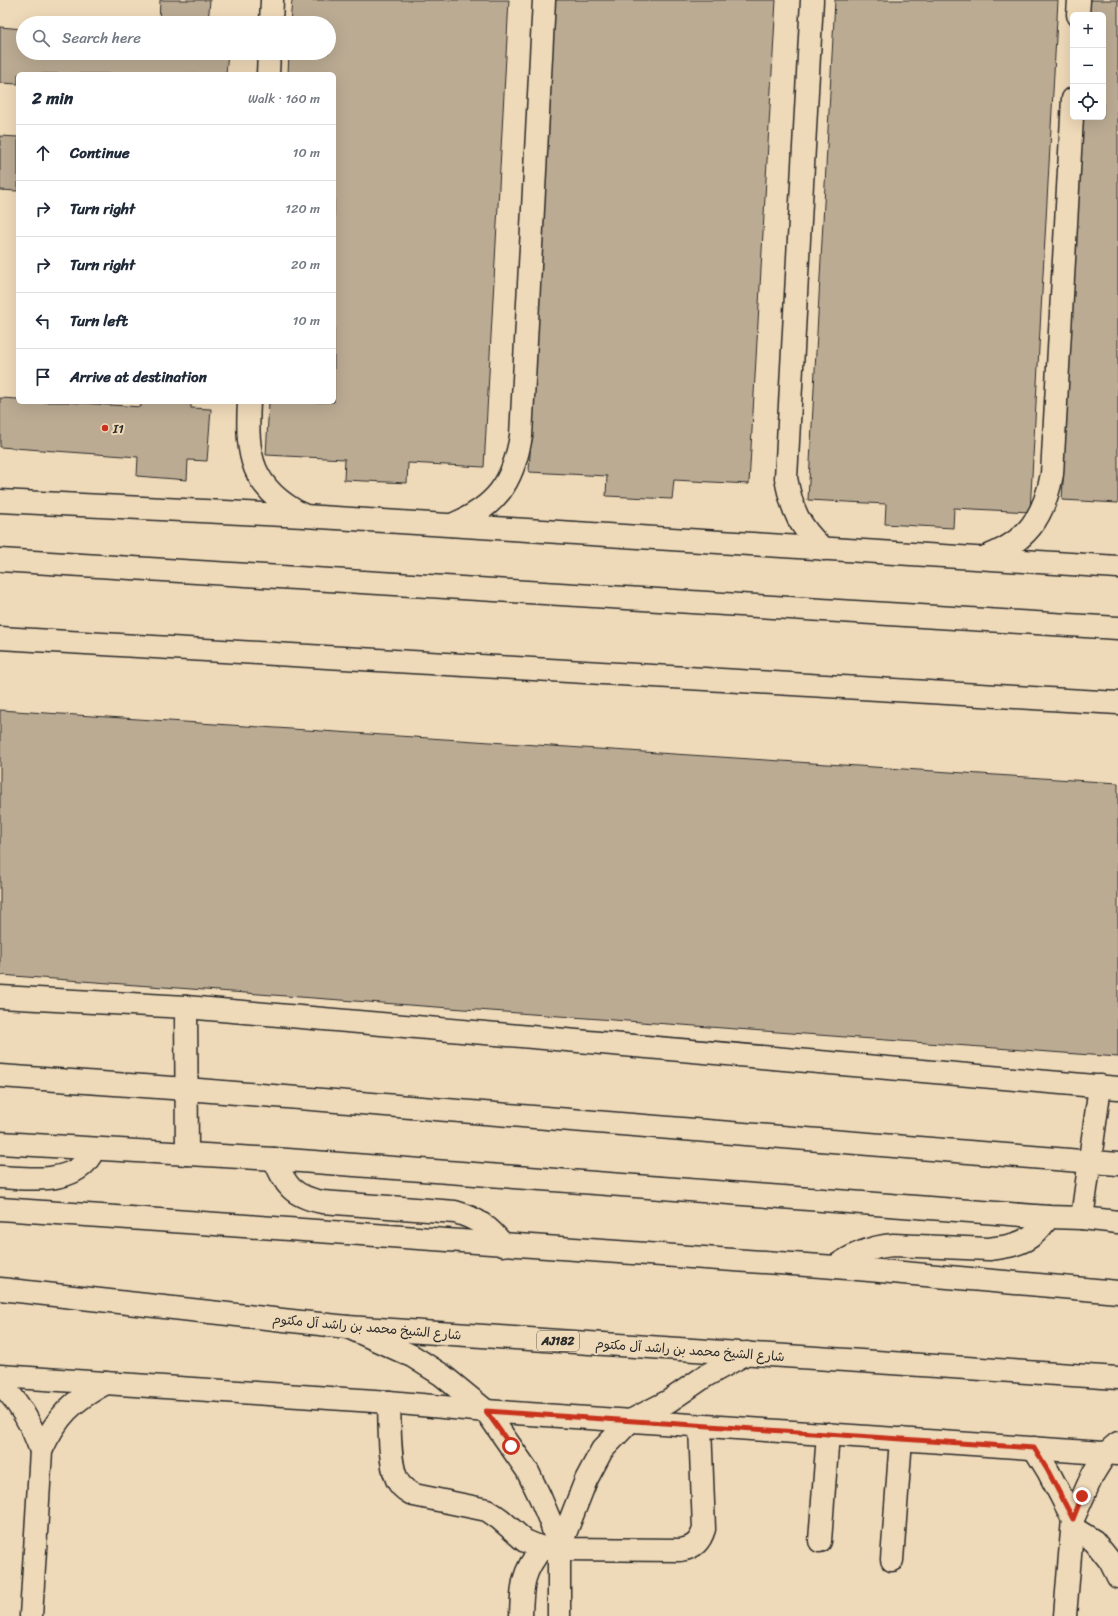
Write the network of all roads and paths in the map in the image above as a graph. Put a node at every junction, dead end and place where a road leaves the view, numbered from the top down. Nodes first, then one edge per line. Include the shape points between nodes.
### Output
1 (272, 0) edge
2 (544, 0) edge
3 (812, 0) edge
4 (1079, 0) edge
5 (1078, 12) edge
6 (271, 16) edge
7 (269, 60) edge
8 (268, 72) edge
9 (1072, 120) edge
10 (249, 404) edge
11 (0, 501) edge
12 (304, 516) junction
13 (450, 526) junction
14 (824, 549) junction
15 (980, 559) junction
16 (0, 560) edge
17 (1118, 567) edge
18 (1118, 628) edge
19 (0, 638) edge
20 (1118, 703) edge
21 (0, 997) edge
22 (186, 1007) junction
23 (0, 1076) edge
24 (1109, 1087) edge
25 (186, 1089) junction
26 (0, 1143) edge
27 (95, 1149) junction
28 (187, 1154) junction
29 (274, 1159) junction
30 (1090, 1162) junction
31 (1118, 1164) edge
32 (0, 1177) edge
33 (0, 1209) edge
34 (1049, 1217) junction
35 (1082, 1218) junction
36 (1118, 1222) edge
37 (502, 1245) junction
38 (835, 1267) junction
39 (0, 1289) edge
40 (1118, 1292) edge
41 (347, 1327) junction
42 (747, 1353) junction
43 (0, 1376) edge
44 (1118, 1378) edge
45 (0, 1383) edge
46 (106, 1383) junction
47 (389, 1402) junction
48 (486, 1411) junction
49 (630, 1421) junction
50 (700, 1426) junction
51 (828, 1434) junction
52 (901, 1439) junction
53 (1034, 1448) junction
54 (1114, 1450) edge
55 (41, 1452) junction
56 (1073, 1524) junction
57 (820, 1541) dead end
58 (551, 1548) junction
59 (892, 1560) dead end
60 (1118, 1577) edge
61 (31, 1616) edge
62 (521, 1616) edge
63 (559, 1616) edge
64 (1065, 1616) edge

1 - 6 main road
2 - 13 main road via 518,456 511,475 486,507 470,518
3 - 14 main road via 786,478 789,498 797,518
4 - 5 main road
7 - 8 main road
9 - 15 main road via 1049,493 1041,512 1016,542
10 - 12 main road via 248,444 253,463 272,495
11 - 12 main road
12 - 13 main road
13 - 14 main road
14 - 15 main road
15 - 17 main road
16 - 18 main road
19 - 20 main road
21 - 22 main road
22 - 24 main road
22 - 25 main road
23 - 25 main road
24 - 30 main road
25 - 28 main road
25 - 30 main road
26 - 27 main road
27 - 28 main road
27 - 32 main road via 84,1165 57,1177
28 - 29 main road
29 - 34 main road
29 - 37 main road via 284,1181 301,1196 311,1200 455,1212 478,1220 488,1227
30 - 31 main road
30 - 35 main road
33 - 37 main road
34 - 35 main road
34 - 38 main road via 1033,1235 1020,1243 1004,1247 989,1249 877,1246 862,1251
35 - 36 main road
37 - 38 main road
38 - 40 main road
39 - 41 main road, شارع الشيخ محمد بن راشد آل مكتوم / AJ182
41 - 42 main road, شارع الشيخ محمد بن راشد آل مكتوم / AJ182
41 - 48 main road via 412,1356 442,1375
42 - 44 main road, شارع الشيخ محمد بن راشد آل مكتوم / AJ182
42 - 49 main road via 706,1375 669,1401
43 - 46 main road
45 - 55 main road via 27,1418
46 - 47 main road
46 - 55 main road via 73,1404 49,1434
47 - 48 main road
47 - 58 main road via 392,1467 399,1484 414,1495 488,1510 525,1541
48 - 49 main road
48 - 58 main road via 527,1470 540,1496 551,1523
49 - 50 main road
49 - 58 main road via 602,1450
50 - 51 main road
50 - 58 main road via 704,1529 696,1544 680,1550
51 - 52 main road
51 - 57 main road
52 - 53 main road
52 - 59 main road
53 - 54 main road
53 - 56 main road
54 - 56 main road via 1093,1474
55 - 61 main road
56 - 60 main road via 1103,1550
56 - 64 main road
58 - 62 main road via 529,1566 522,1586
58 - 63 main road

